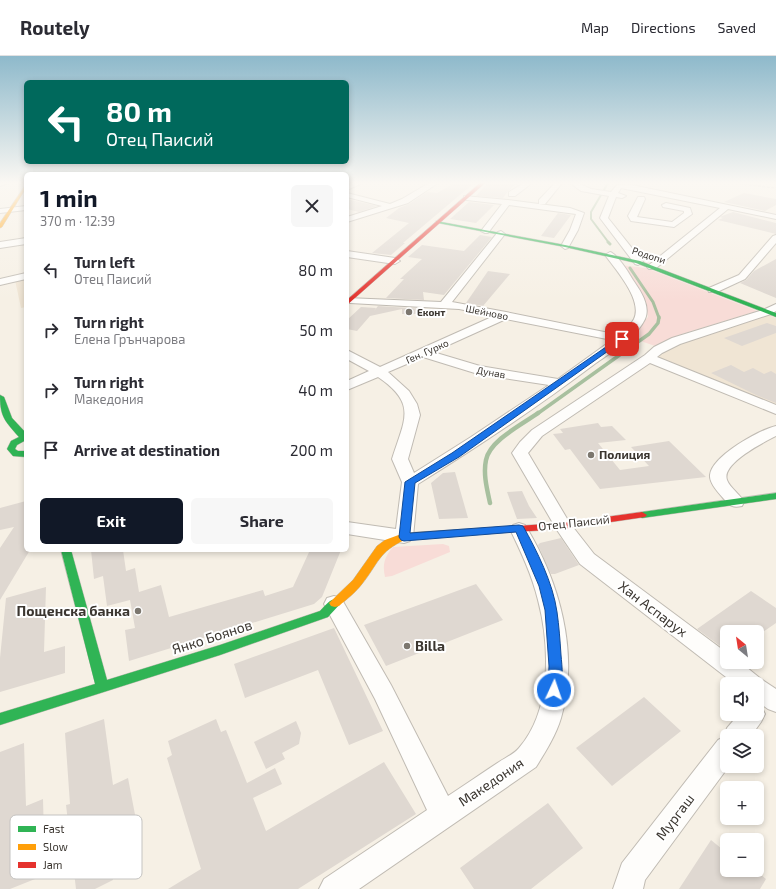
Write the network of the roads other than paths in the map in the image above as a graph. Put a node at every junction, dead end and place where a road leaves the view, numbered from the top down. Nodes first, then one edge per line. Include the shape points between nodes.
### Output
1 (438, 222) joint
2 (492, 222) edge
3 (577, 222) edge
4 (607, 222) edge
5 (653, 222) edge
6 (678, 222) edge
7 (708, 222) edge
8 (485, 231) junction
9 (501, 234) junction
10 (776, 238) edge
11 (24, 241) edge
12 (0, 245) edge
13 (565, 246) junction
14 (349, 254) edge
15 (610, 255) junction
16 (395, 261) junction
17 (638, 262) junction
18 (652, 267) junction
19 (24, 276) edge
20 (0, 282) edge
21 (713, 290) junction
22 (349, 300) edge
23 (349, 301) edge
24 (444, 305) junction
25 (773, 311) edge
26 (506, 316) junction
27 (622, 339) junction
28 (423, 353) junction
29 (349, 355) edge
30 (649, 358) junction
31 (379, 372) junction
32 (560, 383) junction
33 (349, 385) edge
34 (0, 397) edge
35 (776, 410) edge
36 (776, 430) edge
37 (24, 435) edge
38 (24, 437) edge
39 (24, 454) edge
40 (410, 482) junction
41 (776, 496) edge
42 (736, 502) junction
43 (563, 526) junction
44 (349, 528) edge
45 (519, 529) junction
46 (404, 537) junction
47 (67, 552) edge
48 (334, 604) junction
49 (738, 677) edge
50 (102, 687) junction
51 (0, 719) edge
52 (748, 721) edge
53 (741, 729) edge
54 (720, 757) edge
55 (443, 814) junction
56 (334, 889) edge
57 (628, 889) edge

1 - 8 street, Родопи
1 - 16 street
2 - 8 street
3 - 13 street
4 - 17 street
5 - 6 street via 674,225
7 - 18 street
8 - 9 street, Родопи
9 - 13 street, Родопи
9 - 24 street
10 - 21 street via 742,277
11 - 12 street
13 - 15 street, Родопи
14 - 16 street
15 - 17 street, Родопи
15 - 27 street via 638,296 642,310 640,318
16 - 22 street
17 - 18 street, Родопи
18 - 21 street, Родопи
19 - 20 street
21 - 25 street, Родопи
23 - 24 street, Шейново
24 - 26 street, Шейново
25 - 30 street via 676,341
26 - 27 street, Шейново
26 - 28 street, Ген. Гурко
27 - 32 street
28 - 31 street, Ген. Гурко
28 - 32 street, Дунав via 478,370
29 - 31 street
30 - 35 street
30 - 43 street, Хан Аспарух via 537,433 520,453
31 - 33 street, Ген. Гурко
31 - 40 street via 398,387 412,409 413,415 400,459
32 - 40 street via 455,455
34 - 37 street via 7,419
36 - 42 street via 740,450 719,470 721,483
38 - 39 street via 14,443 11,449 16,454
40 - 46 street
41 - 42 street, Отец Паисий
42 - 43 street, Отец Паисий
43 - 45 street, Отец Паисий
43 - 49 street, Хан Аспарух via 587,559
44 - 46 street, Отец Паисий
45 - 46 street, Отец Паисий
45 - 55 street, Македония via 536,563 551,610 556,666 549,718 527,758
46 - 48 street, Янко Боянов via 381,549 356,583
47 - 50 street
48 - 50 street, Янко Боянов via 324,614
48 - 55 street via 382,692
50 - 51 street, Янко Боянов
52 - 53 street
54 - 57 street, Мургаш via 632,873
55 - 56 street, Македония

